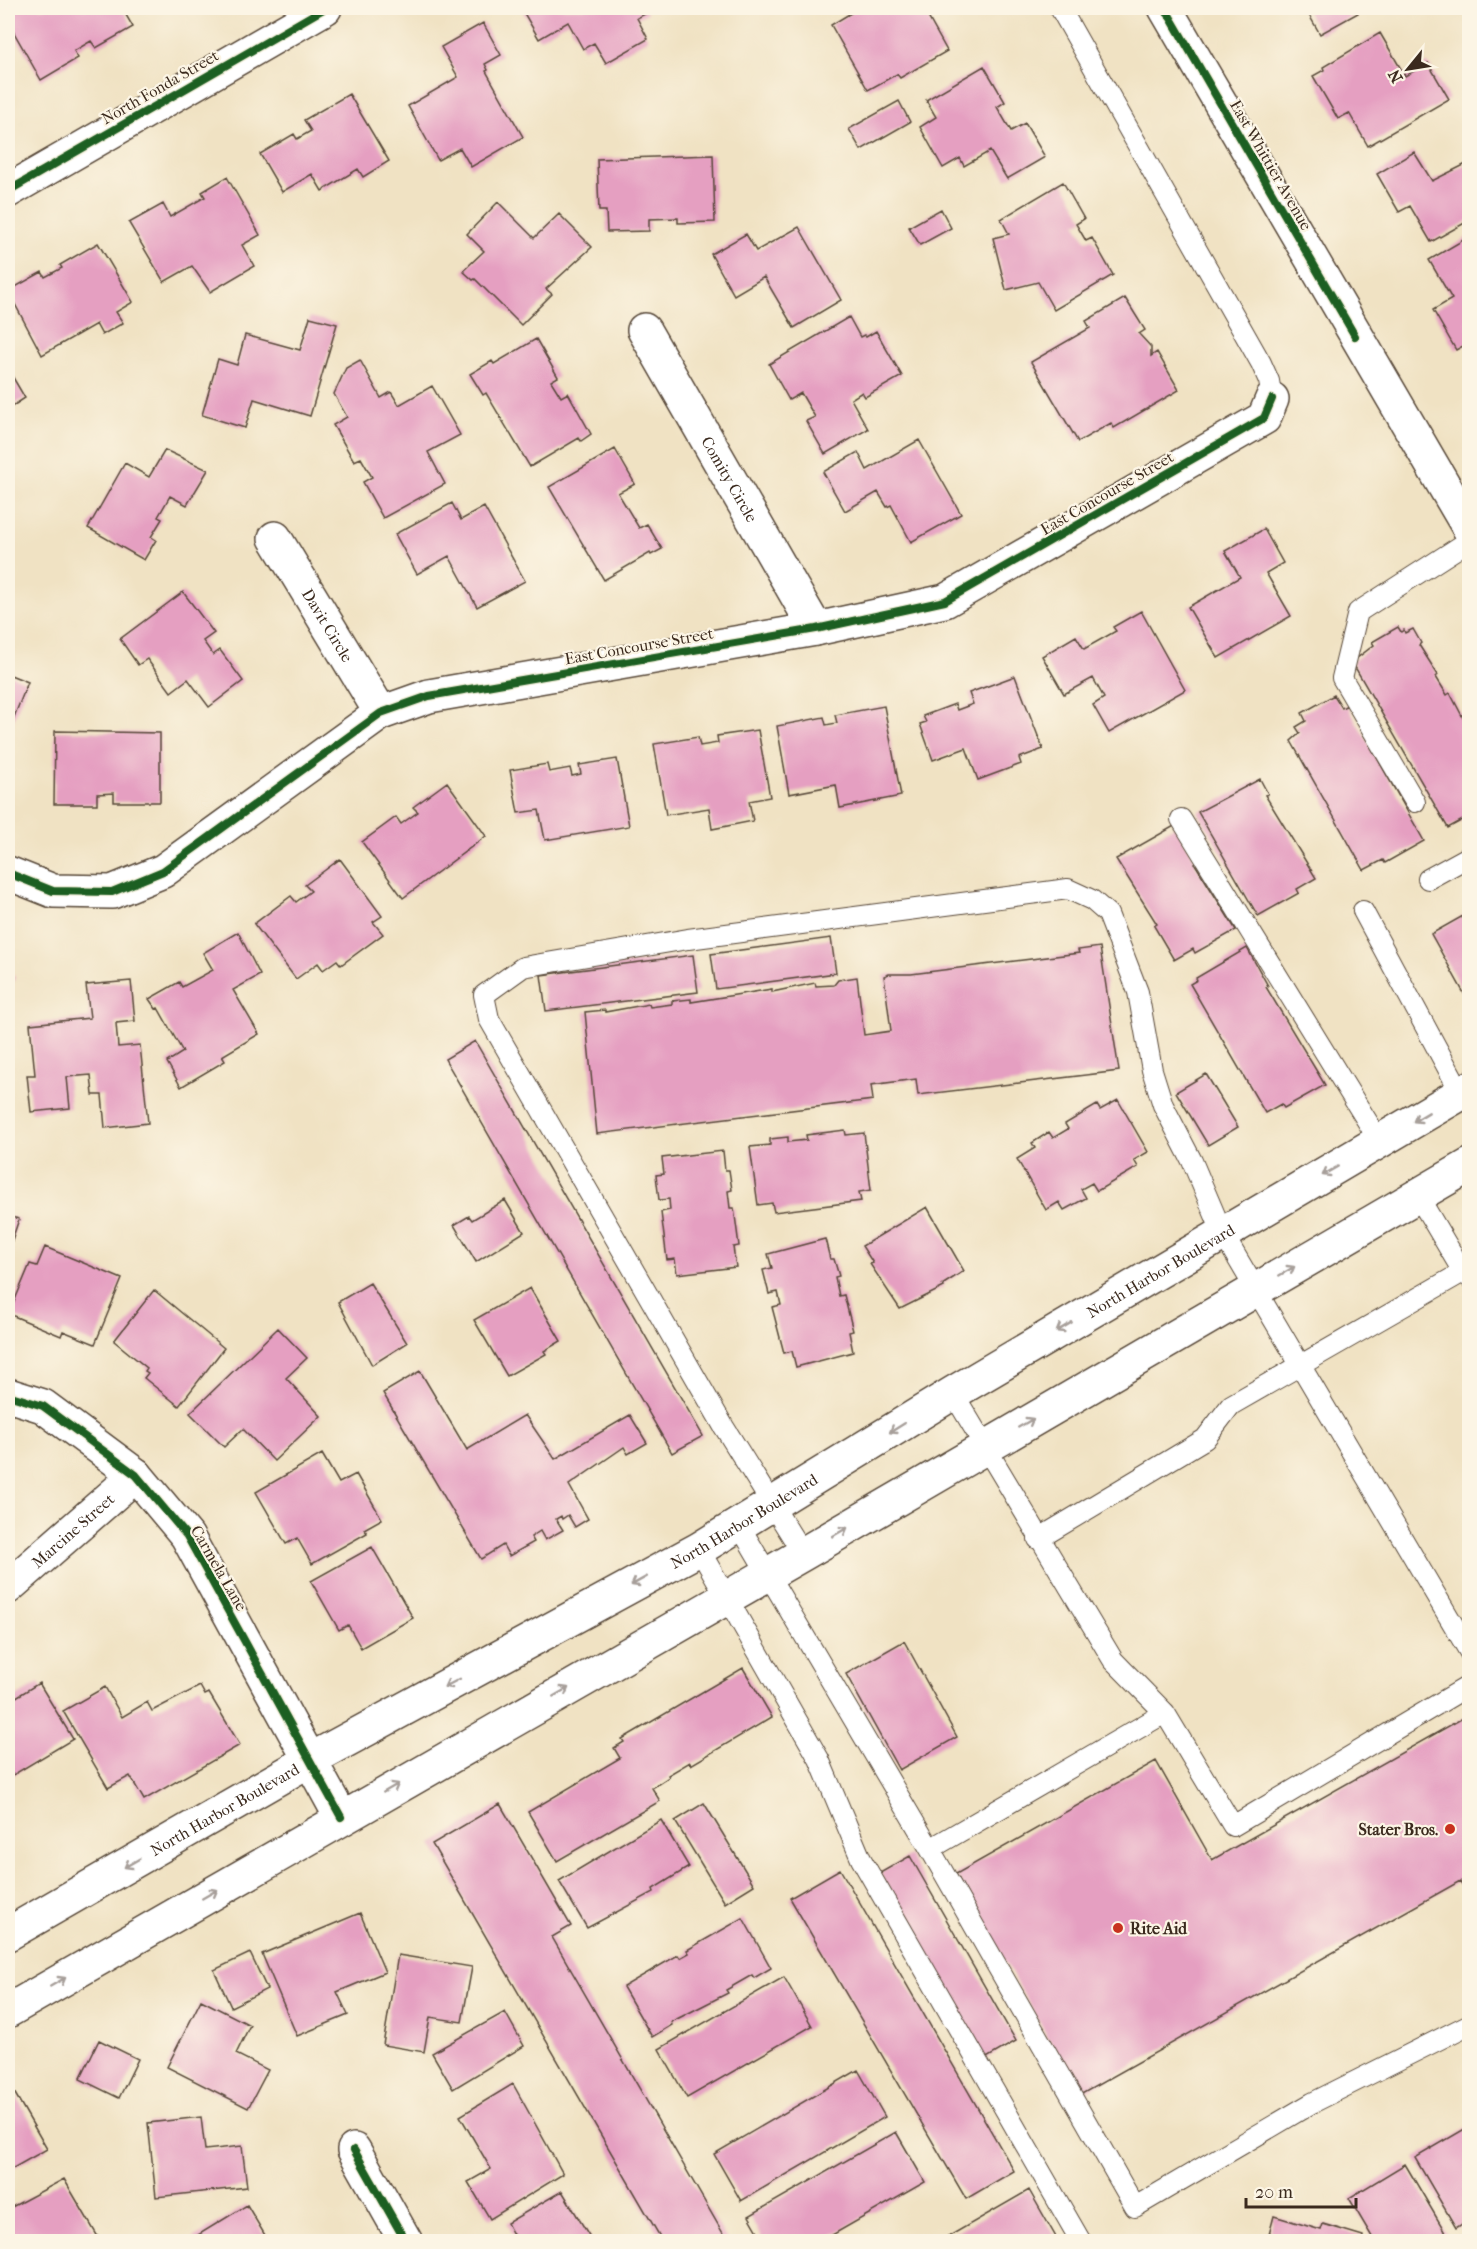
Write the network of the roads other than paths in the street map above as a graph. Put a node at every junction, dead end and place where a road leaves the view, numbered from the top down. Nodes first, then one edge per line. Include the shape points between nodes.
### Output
1 (325, 8) edge
2 (1060, 8) edge
3 (1165, 8) edge
4 (8, 190) edge
5 (644, 330) dead end
6 (1272, 399) joint
7 (1470, 530) edge
8 (275, 538) dead end
9 (1470, 540) edge
10 (816, 628) junction
11 (381, 713) junction
12 (1415, 802) dead end
13 (1181, 819) dead end
14 (1470, 855) edge
15 (8, 873) edge
16 (1428, 879) dead end
17 (1363, 911) dead end
18 (1465, 1090) edge
19 (1380, 1142) junction
20 (1470, 1165) edge
21 (1418, 1196) junction
22 (1223, 1234) junction
23 (1466, 1275) edge
24 (1255, 1289) junction
25 (1300, 1365) junction
26 (953, 1393) junction
27 (8, 1395) edge
28 (984, 1447) junction
29 (136, 1475) junction
30 (774, 1504) junction
31 (739, 1525) junction
32 (1038, 1539) junction
33 (699, 1549) junction
34 (803, 1554) junction
35 (766, 1575) junction
36 (8, 1587) edge
37 (727, 1597) junction
38 (1470, 1653) edge
39 (1470, 1685) edge
40 (1165, 1713) junction
41 (310, 1760) junction
42 (341, 1817) junction
43 (930, 1849) junction
44 (8, 1934) edge
45 (8, 2011) edge
46 (1470, 2024) edge
47 (354, 2150) dead end
48 (406, 2241) edge
49 (1077, 2241) edge

1 - 4 street, North Fonda Street
2 - 6 lane via 1261,363
3 - 7 street, East Whittier Avenue
5 - 10 street, Comity Circle
6 - 10 street, East Concourse Street via 1264,418 945,602
8 - 11 street, Davit Circle
9 - 12 lane via 1358,612 1342,678
10 - 11 street, East Concourse Street via 429,696
11 - 15 street, East Concourse Street via 163,871 112,892 53,891
13 - 19 lane
14 - 16 lane
17 - 18 lane
18 -> 19 street, North Harbor Boulevard
19 -> 22 street, North Harbor Boulevard
20 - 21 street
21 - 23 lane
24 -> 21 street
22 - 24 lane
22 -> 26 street, North Harbor Boulevard
22 - 30 lane via 1163,1105 1152,1070 1138,992 1108,914 1092,900 1068,889 688,939 523,966 484,995 489,1019 719,1417
23 - 25 lane
24 - 25 lane
28 -> 24 street
25 - 32 lane via 1231,1405 1205,1438
25 - 38 lane
26 - 28 lane
26 -> 30 street, North Harbor Boulevard
27 - 29 street, Carmela Lane via 43,1406
28 - 32 lane
34 -> 28 street
29 - 36 street, Marcine Street
29 - 41 street, Carmela Lane via 187,1536
30 - 31 street, North Harbor Boulevard
30 - 34 lane
31 - 33 street, North Harbor Boulevard
31 - 35 lane
32 - 40 lane via 1113,1660
33 - 37 lane
33 -> 41 street, North Harbor Boulevard
34 - 35 street
35 - 37 street
35 - 43 lane
42 -> 37 street
37 - 49 lane via 819,1758 861,1860 1080,2240
39 - 40 lane via 1233,1826
40 - 43 lane
41 - 42 street, Carmela Lane
41 -> 44 street, North Harbor Boulevard
45 -> 42 street
43 - 46 lane via 1135,2207 1312,2103
47 - 48 street

